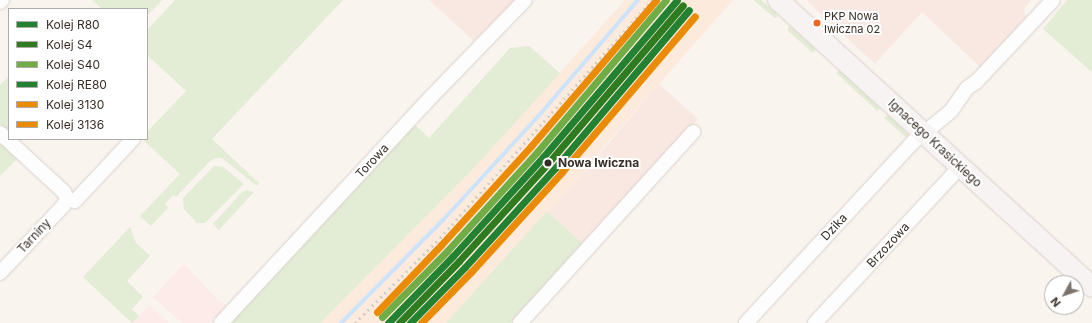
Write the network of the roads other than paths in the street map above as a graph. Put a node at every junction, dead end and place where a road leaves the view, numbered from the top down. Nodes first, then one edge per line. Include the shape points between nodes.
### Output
1 (525, 0) edge
2 (1053, 0) edge
3 (783, 2) edge
4 (693, 132) dead end
5 (924, 132) junction
6 (0, 133) edge
7 (132, 140) edge
8 (961, 166) junction
9 (66, 199) junction
10 (0, 273) edge
11 (1092, 287) edge
12 (221, 323) edge
13 (520, 323) edge
14 (746, 323) edge
15 (815, 323) edge

1 - 12 street, Torowa via 430,98
2 - 5 street, Dzika via 976,82 967,88 951,111
3 - 5 street, Ignacego Krasickiego
4 - 13 street
5 - 8 street, Ignacego Krasickiego
5 - 14 street, Dzika
6 - 9 street via 64,192
7 - 9 street via 75,201
8 - 11 street, Ignacego Krasickiego
8 - 15 street, Brzozowa
9 - 10 street, Tarniny via 63,206

